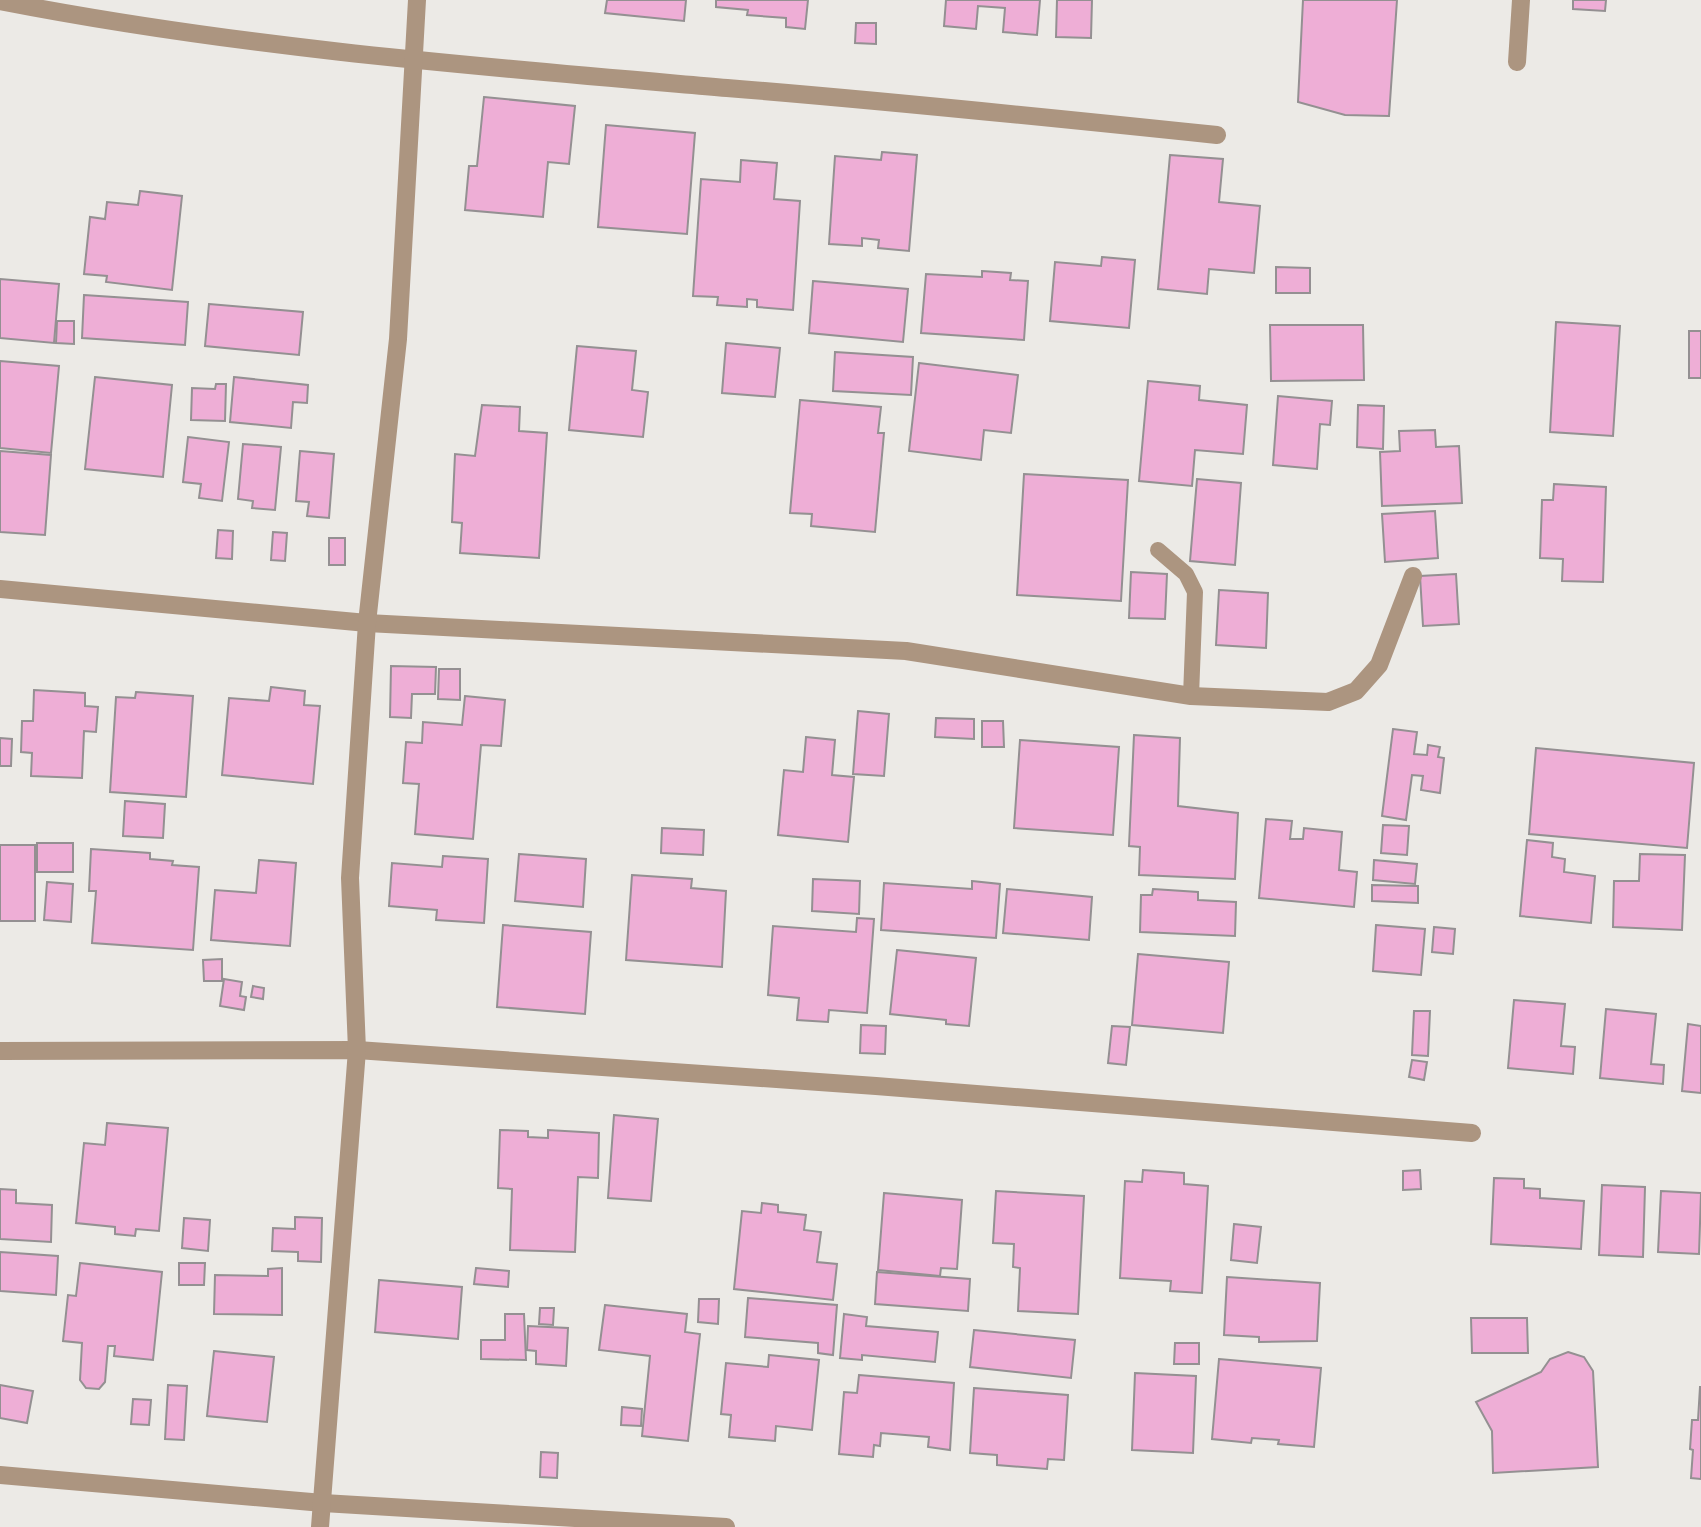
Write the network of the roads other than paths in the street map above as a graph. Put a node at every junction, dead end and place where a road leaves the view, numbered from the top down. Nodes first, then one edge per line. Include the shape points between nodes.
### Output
1 (417, 0) edge
2 (1521, 0) edge
3 (0, 1) edge
4 (415, 61) junction
5 (1517, 62) dead end
6 (1217, 135) dead end
7 (1158, 550) dead end
8 (1413, 576) dead end
9 (0, 589) edge
10 (367, 622) junction
11 (1191, 696) junction
12 (0, 1051) edge
13 (357, 1051) junction
14 (1472, 1133) dead end
15 (0, 1475) edge
16 (323, 1503) junction
17 (320, 1527) edge
18 (726, 1527) edge

1 - 4 street
2 - 5 street
3 - 4 street via 116,24
4 - 6 street via 941,106
4 - 10 street via 398,338
7 - 11 lane via 1186,574 1195,592
8 - 11 street via 1379,665 1356,691 1328,702
9 - 10 street
10 - 11 street via 906,651
10 - 13 street via 350,878
12 - 13 street
13 - 14 street
13 - 16 street
15 - 16 street
16 - 17 street
16 - 18 street

